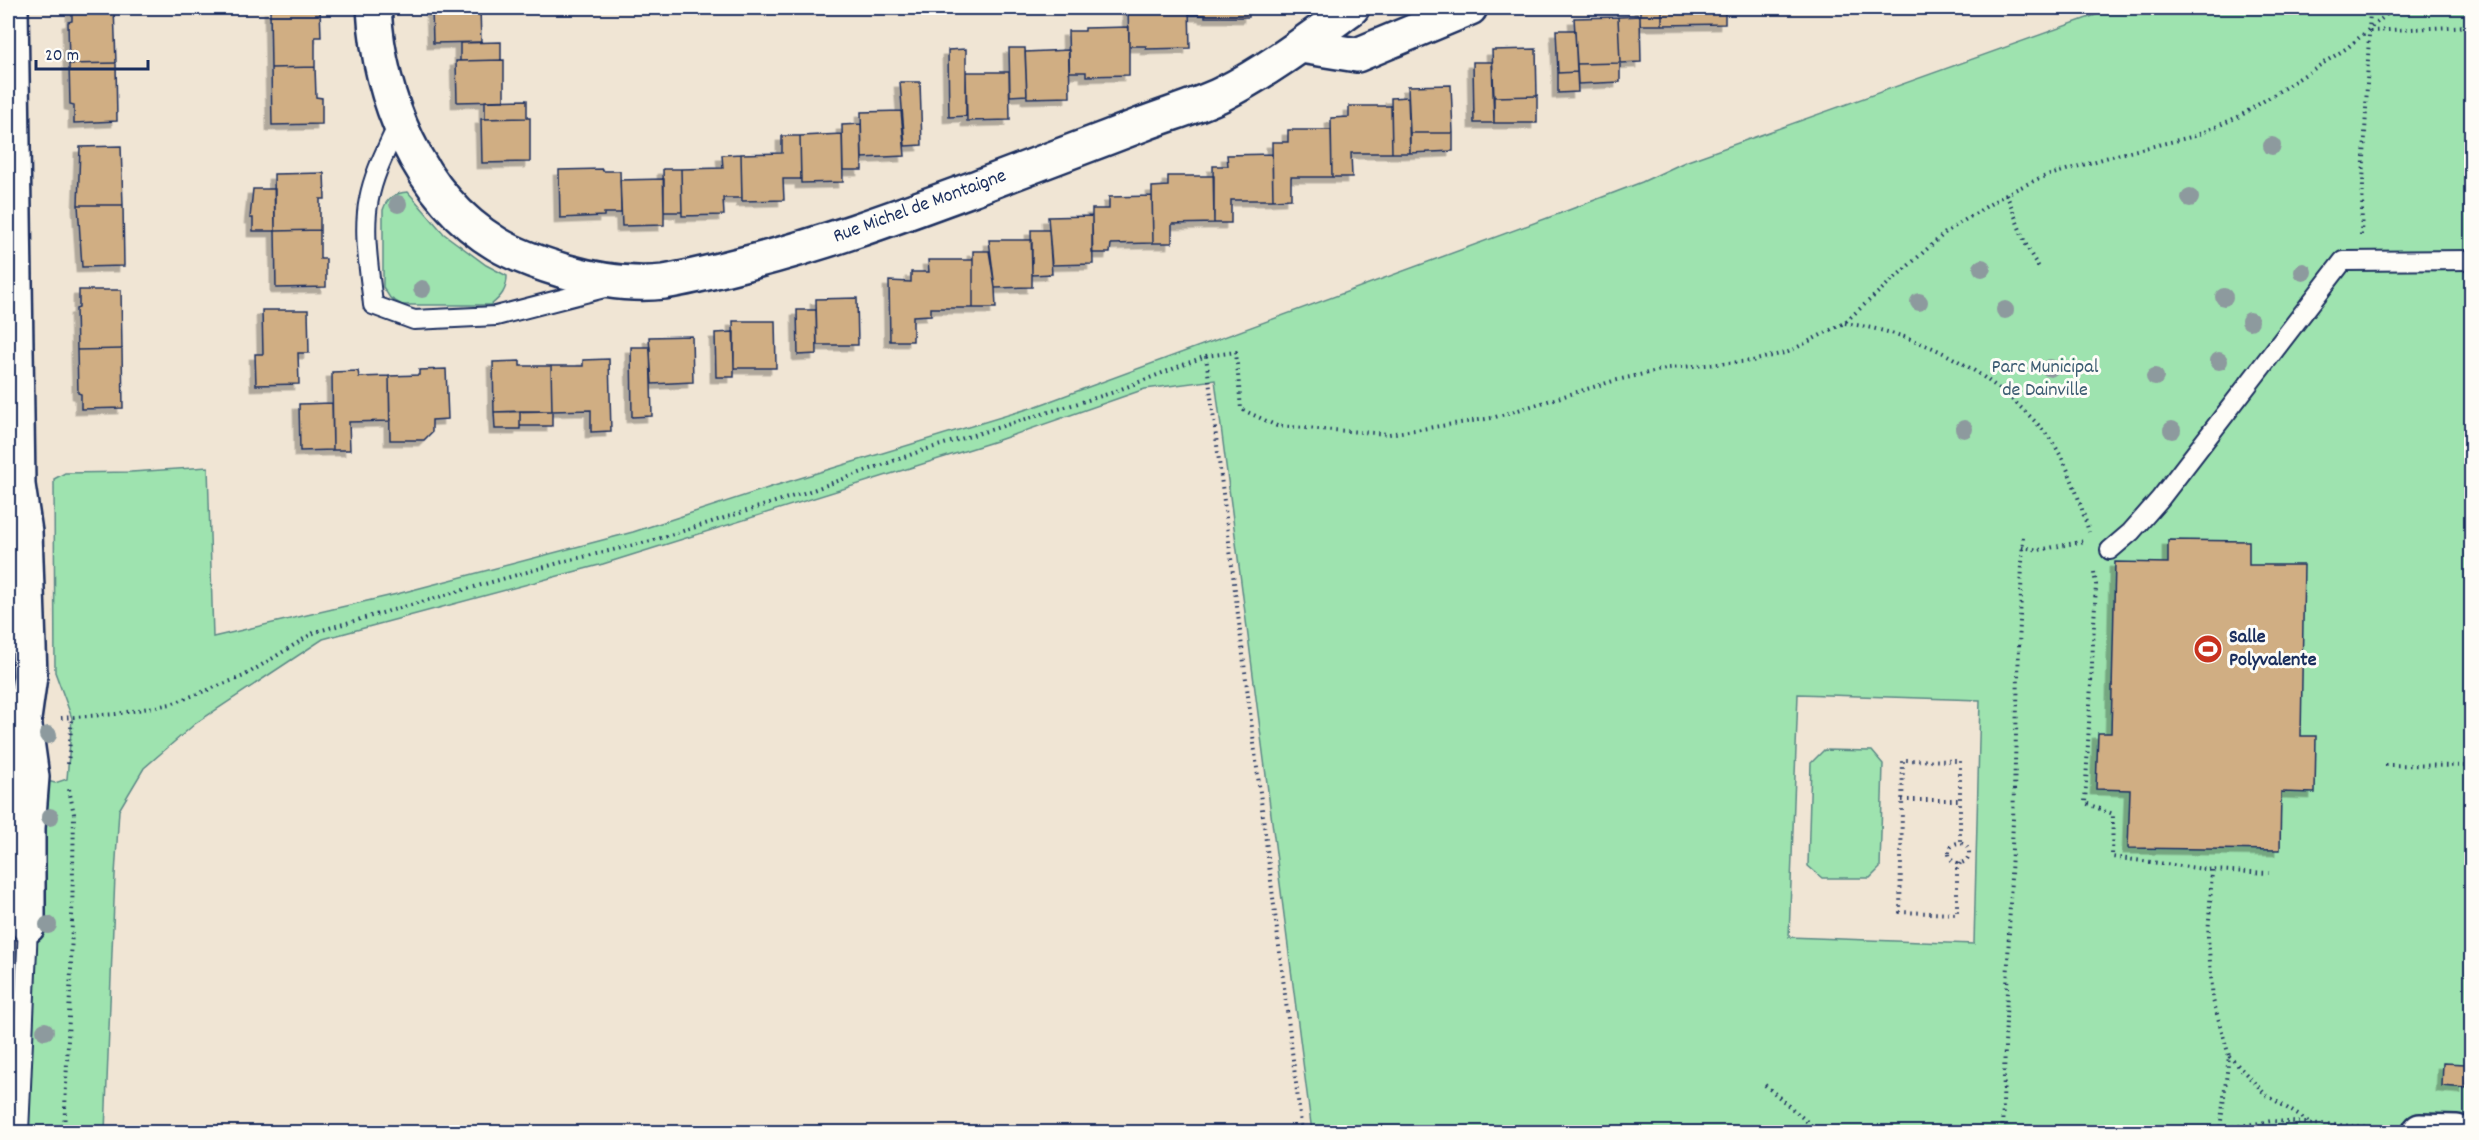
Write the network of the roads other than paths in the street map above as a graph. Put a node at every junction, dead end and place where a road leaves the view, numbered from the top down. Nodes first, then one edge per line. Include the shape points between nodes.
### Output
1 (11, 8) edge
2 (374, 8) edge
3 (1352, 8) edge
4 (1470, 8) edge
5 (1301, 46) junction
6 (399, 122) junction
7 (2472, 260) edge
8 (624, 283) junction
9 (2110, 550) dead end
10 (28, 926) joint
11 (2420, 1131) edge
12 (19, 1132) edge
13 (2457, 1132) edge

1 - 10 street via 18,485 25,532 30,676 24,719 32,777
2 - 6 street, Rue Michel de Montaigne via 376,40
3 - 5 street, Rue Michel de Montaigne
4 - 5 street via 1357,55
5 - 8 street, Rue Michel de Montaigne via 1222,94 904,214 792,252 663,282
6 - 8 street, Rue Michel de Montaigne via 438,191 496,244 536,262
6 - 8 lane via 368,201 373,305 414,320 496,316
7 - 9 lane via 2343,261 2160,499
10 - 12 lane
11 - 13 street

